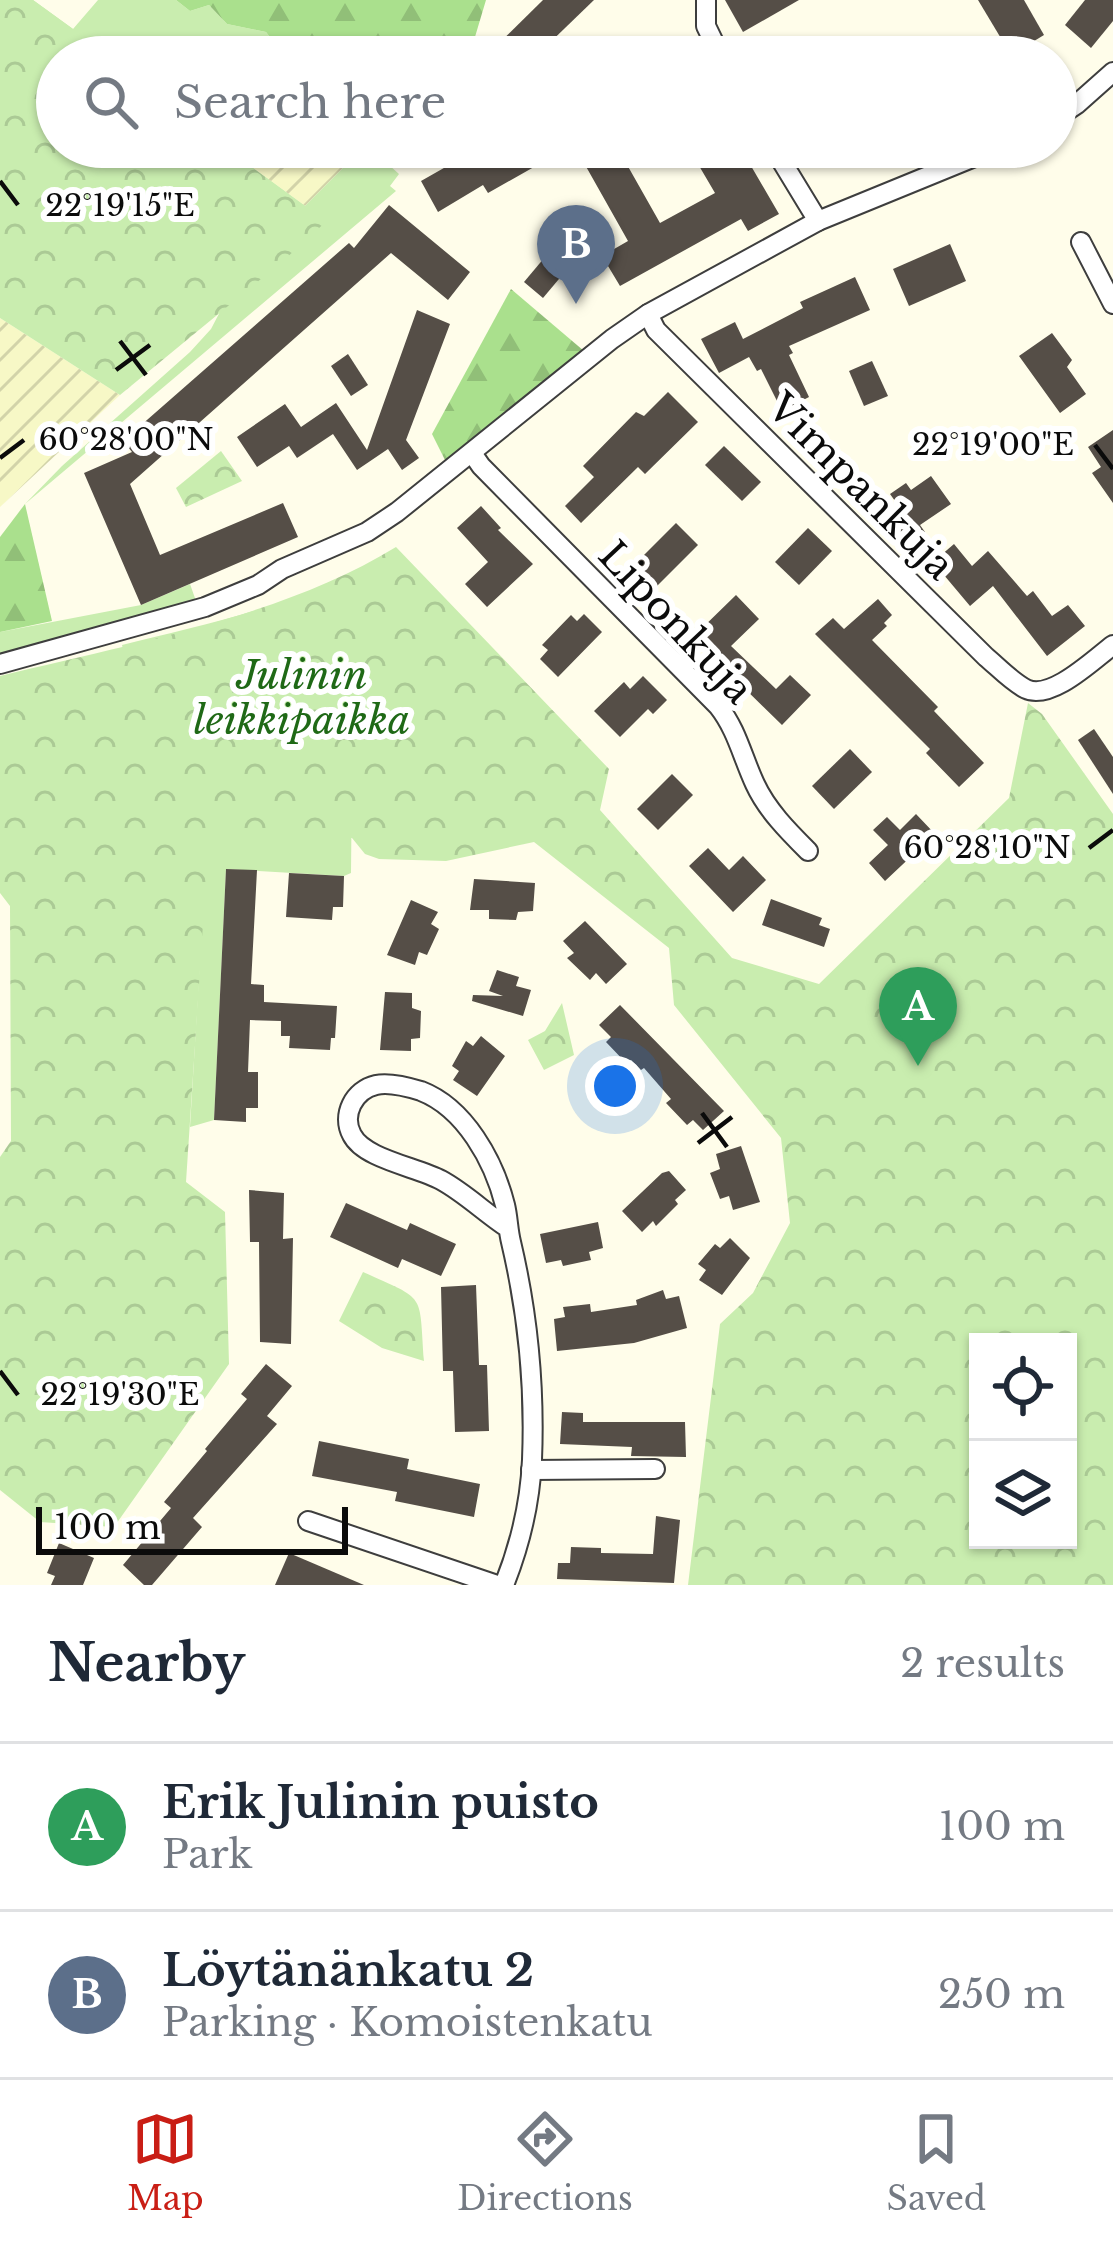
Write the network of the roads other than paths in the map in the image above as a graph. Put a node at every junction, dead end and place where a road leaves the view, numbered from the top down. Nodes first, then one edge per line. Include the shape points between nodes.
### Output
1 (706, 0) edge
2 (711, 36) edge
3 (1113, 72) edge
4 (1077, 104) edge
5 (786, 168) edge
6 (948, 168) edge
7 (818, 221) junction
8 (1081, 242) dead end
9 (1113, 304) edge
10 (648, 314) junction
11 (472, 453) junction
12 (1113, 645) edge
13 (0, 664) edge
14 (808, 851) dead end
15 (508, 1228) junction
16 (655, 1469) dead end
17 (531, 1470) junction
18 (308, 1521) dead end
19 (500, 1585) edge

1 - 2 street
3 - 4 street
5 - 7 street
6 - 7 street
7 - 10 street
8 - 9 street
10 - 11 street
10 - 12 street, Vimpankuja via 1024,688 1060,684
11 - 13 street via 379,525 258,585 179,616
11 - 14 street, Liponkuja via 718,706 755,786
15 - 15 street via 439,1179 360,1146 348,1126 358,1095 385,1084 416,1089 452,1109 484,1155
15 - 17 street via 531,1353
16 - 17 street
17 - 19 street via 521,1534
18 - 19 street

